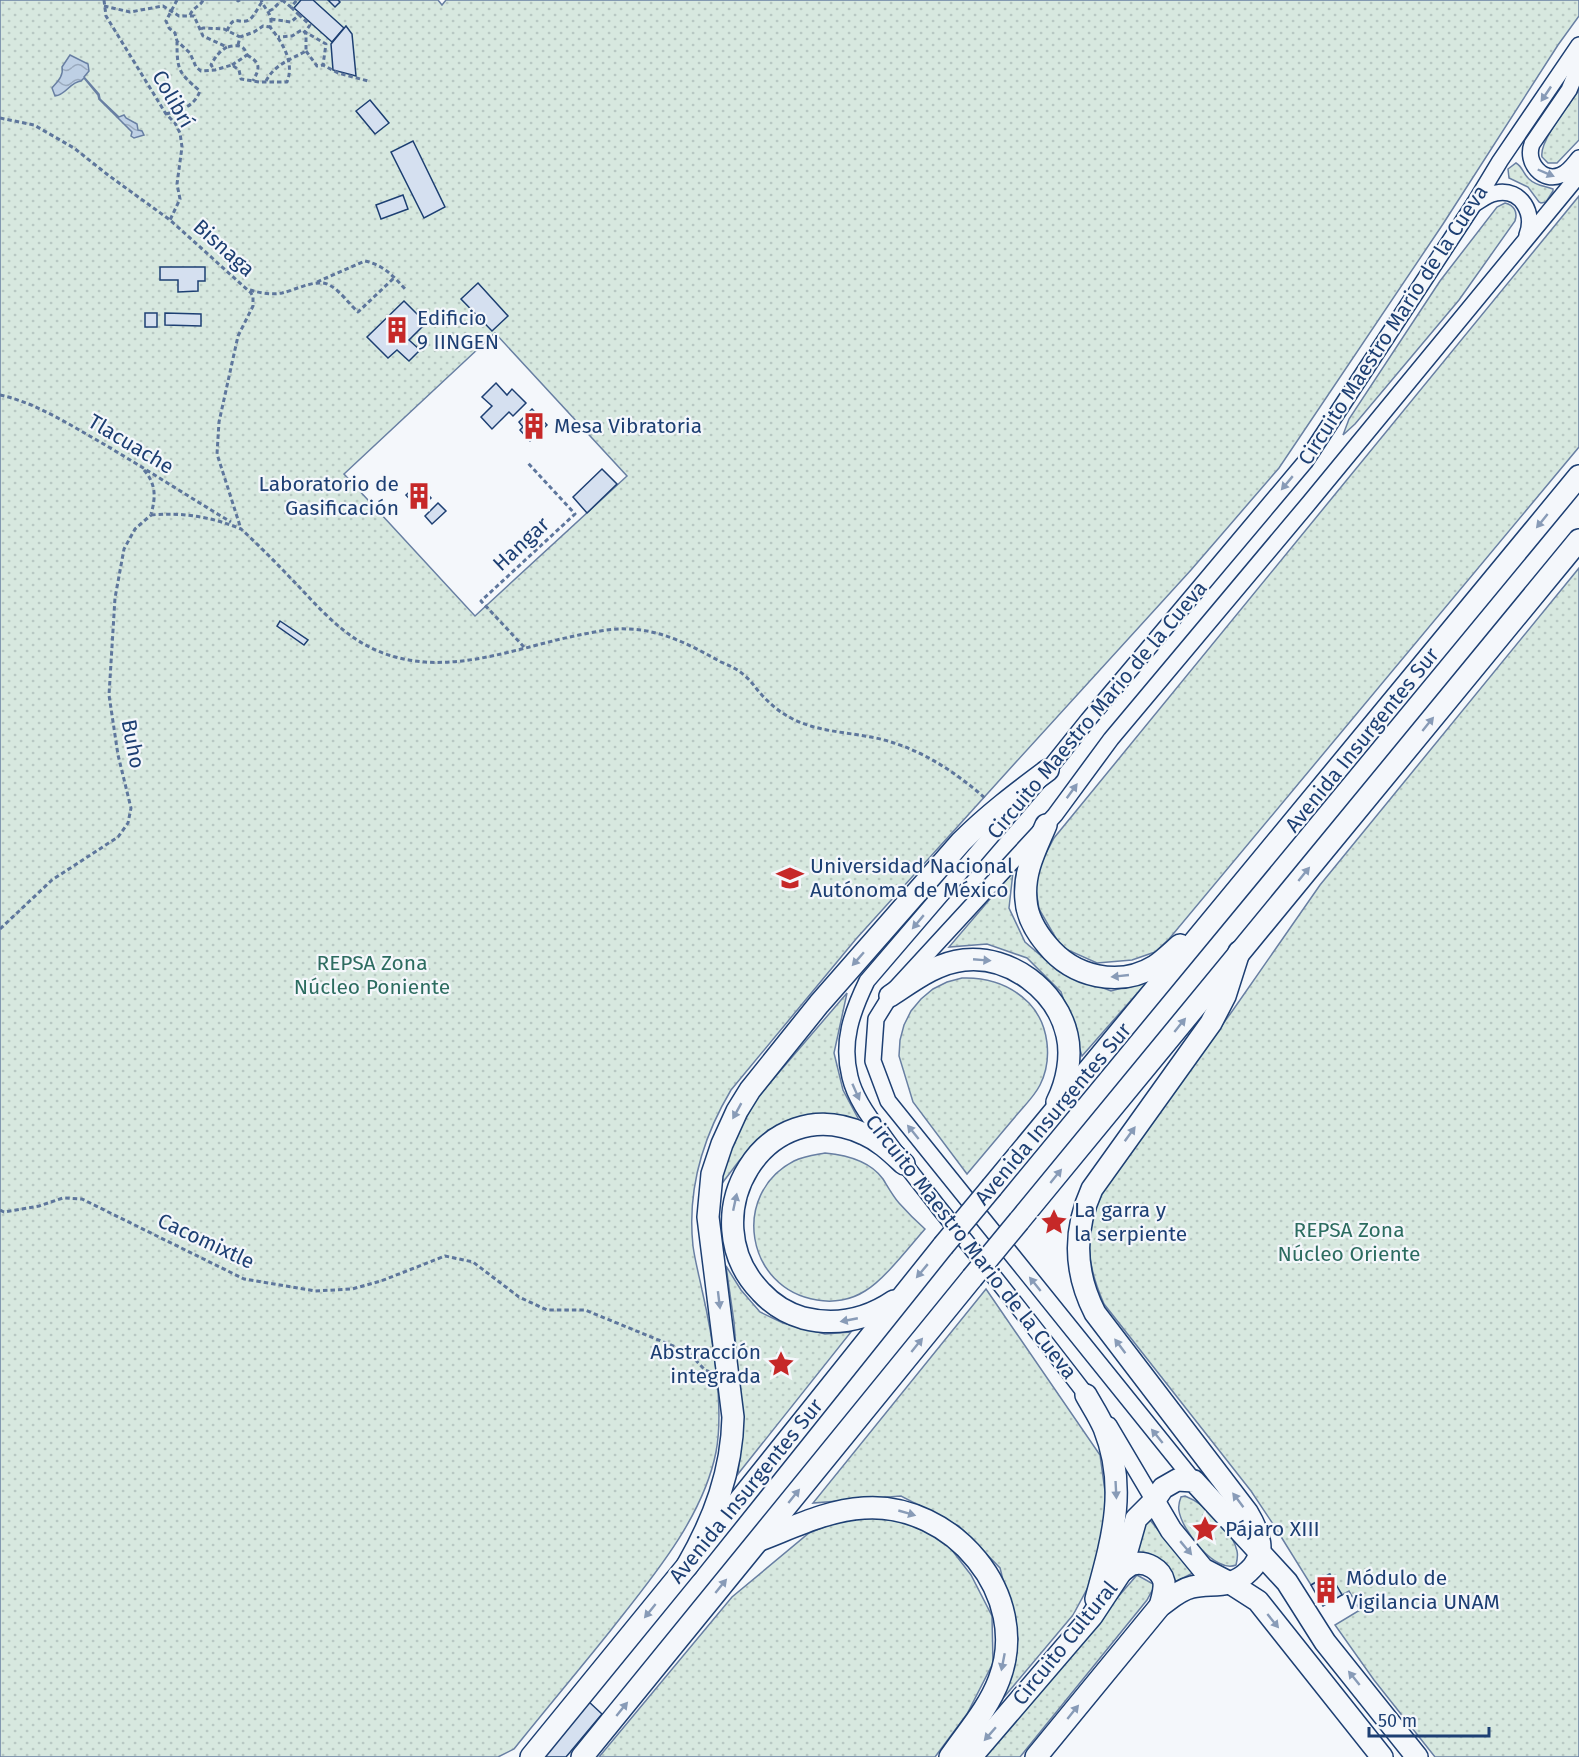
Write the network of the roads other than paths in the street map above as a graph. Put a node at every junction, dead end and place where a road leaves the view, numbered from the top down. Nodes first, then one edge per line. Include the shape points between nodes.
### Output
1 (1579, 45) edge
2 (1579, 52) edge
3 (1579, 158) edge
4 (1579, 175) edge
5 (1474, 204) junction
6 (1523, 243) junction
7 (1579, 476) edge
8 (1579, 540) edge
9 (1048, 770) junction
10 (1046, 825) junction
11 (1234, 896) junction
12 (1239, 952) junction
13 (891, 996) junction
14 (1045, 1124) junction
15 (904, 1164) junction
16 (902, 1296) junction
17 (1086, 1395) junction
18 (1194, 1481) junction
19 (1154, 1501) junction
20 (758, 1541) junction
21 (1261, 1553) junction
22 (687, 1566) junction
23 (1121, 1572) junction
24 (1230, 1583) junction
25 (1160, 1606) junction
26 (1092, 1616) junction
27 (531, 1757) edge
28 (582, 1757) edge
29 (950, 1757) edge
30 (971, 1757) edge
31 (1036, 1757) edge
32 (1382, 1757) edge
33 (1417, 1757) edge

1 -> 5 street, Circuito Maestro Mario de la Cueva
2 -> 3 street via 1569,90 1532,144 1530,153 1535,167 1555,177
4 - 6 street, Circuito Maestro Mario de la Cueva
5 - 6 street via 1496,193 1519,198 1530,220
5 -> 9 street, Circuito Maestro Mario de la Cueva via 1305,462
10 -> 6 street, Circuito Maestro Mario de la Cueva via 1111,739
7 -> 11 main road, Avenida Insurgentes Sur
12 -> 8 main road, Avenida Insurgentes Sur
9 -> 15 street, Circuito Maestro Mario de la Cueva via 867,981 856,1004 846,1053 850,1079 862,1108
9 -> 22 main road via 997,808 961,842 819,1004 736,1111 712,1174 708,1210 733,1433 729,1465 712,1517
11 -> 10 main road via 1155,966 1124,976 1090,974 1053,953 1034,927 1027,909 1028,868
10 - 13 street, Circuito Maestro Mario de la Cueva
11 - 14 main road, Avenida Insurgentes Sur
20 -> 12 main road, Avenida Insurgentes Sur, bridge
21 -> 12 main road via 1257,1532 1247,1512 1095,1313 1082,1283 1079,1258 1081,1216 1092,1190 1211,1023 1225,996
13 -> 14 main road via 930,970 974,959 1007,966 1037,985 1058,1010 1069,1045 1063,1090
18 -> 13 street, Circuito Maestro Mario de la Cueva via 888,1101 873,1061 876,1019
14 -> 16 main road, Avenida Insurgentes Sur, bridge
16 -> 15 main road via 850,1320 828,1322 794,1315 765,1297 747,1275 735,1250 732,1221 737,1190 748,1167 771,1142 791,1131 816,1125 853,1129 874,1139
15 - 17 street, Circuito Maestro Mario de la Cueva
16 - 22 main road, Avenida Insurgentes Sur
17 - 19 street, Circuito Maestro Mario de la Cueva via 1112,1429
17 -> 26 main road via 1104,1427 1117,1493 1114,1527
18 - 19 main road, Circuito Cultural via 1178,1480 1163,1488
18 - 21 main road, Circuito Maestro Mario de la Cueva
19 - 23 main road, Circuito Cultural via 1136,1519
19 -> 24 main road, Circuito Maestro Mario de la Cueva via 1171,1530 1203,1569
28 -> 20 main road, Avenida Insurgentes Sur
20 -> 29 main road via 835,1512 867,1507 907,1512 930,1521 965,1547 987,1574 999,1599 1005,1651 999,1680 987,1704
21 - 24 main road via 1254,1567
33 -> 21 main road, Circuito Maestro Mario de la Cueva via 1325,1642 1287,1582
22 -> 27 main road, Avenida Insurgentes Sur
23 - 25 main road via 1132,1564 1145,1563 1157,1570 1164,1582
23 - 26 main road, Circuito Cultural
24 - 25 main road via 1192,1587
24 -> 32 main road, Circuito Maestro Mario de la Cueva via 1258,1601
31 -> 25 main road
26 -> 30 main road, Circuito Cultural

